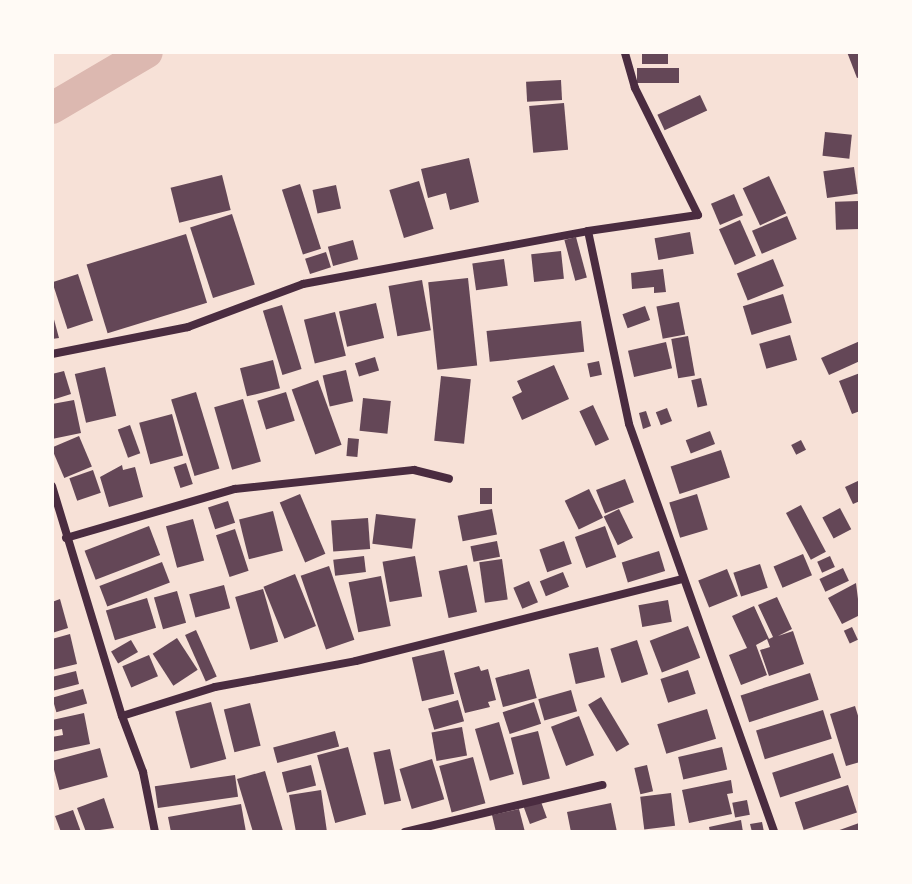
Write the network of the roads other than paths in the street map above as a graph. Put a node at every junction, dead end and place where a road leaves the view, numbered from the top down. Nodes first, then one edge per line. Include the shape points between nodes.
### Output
1 (625, 52) edge
2 (588, 231) junction
3 (52, 354) edge
4 (449, 479) dead end
5 (52, 486) edge
6 (66, 538) junction
7 (683, 579) junction
8 (122, 716) junction
9 (602, 785) dead end
10 (155, 832) edge
11 (405, 832) edge
12 (774, 832) edge

1 - 2 street via 635,88 698,215
2 - 3 street via 303,284 188,327
2 - 7 street via 629,424
4 - 6 street via 414,470 286,481 207,496
5 - 6 street
6 - 8 street
7 - 8 street via 356,661 215,687
7 - 12 street
8 - 10 street via 143,772
9 - 11 street

